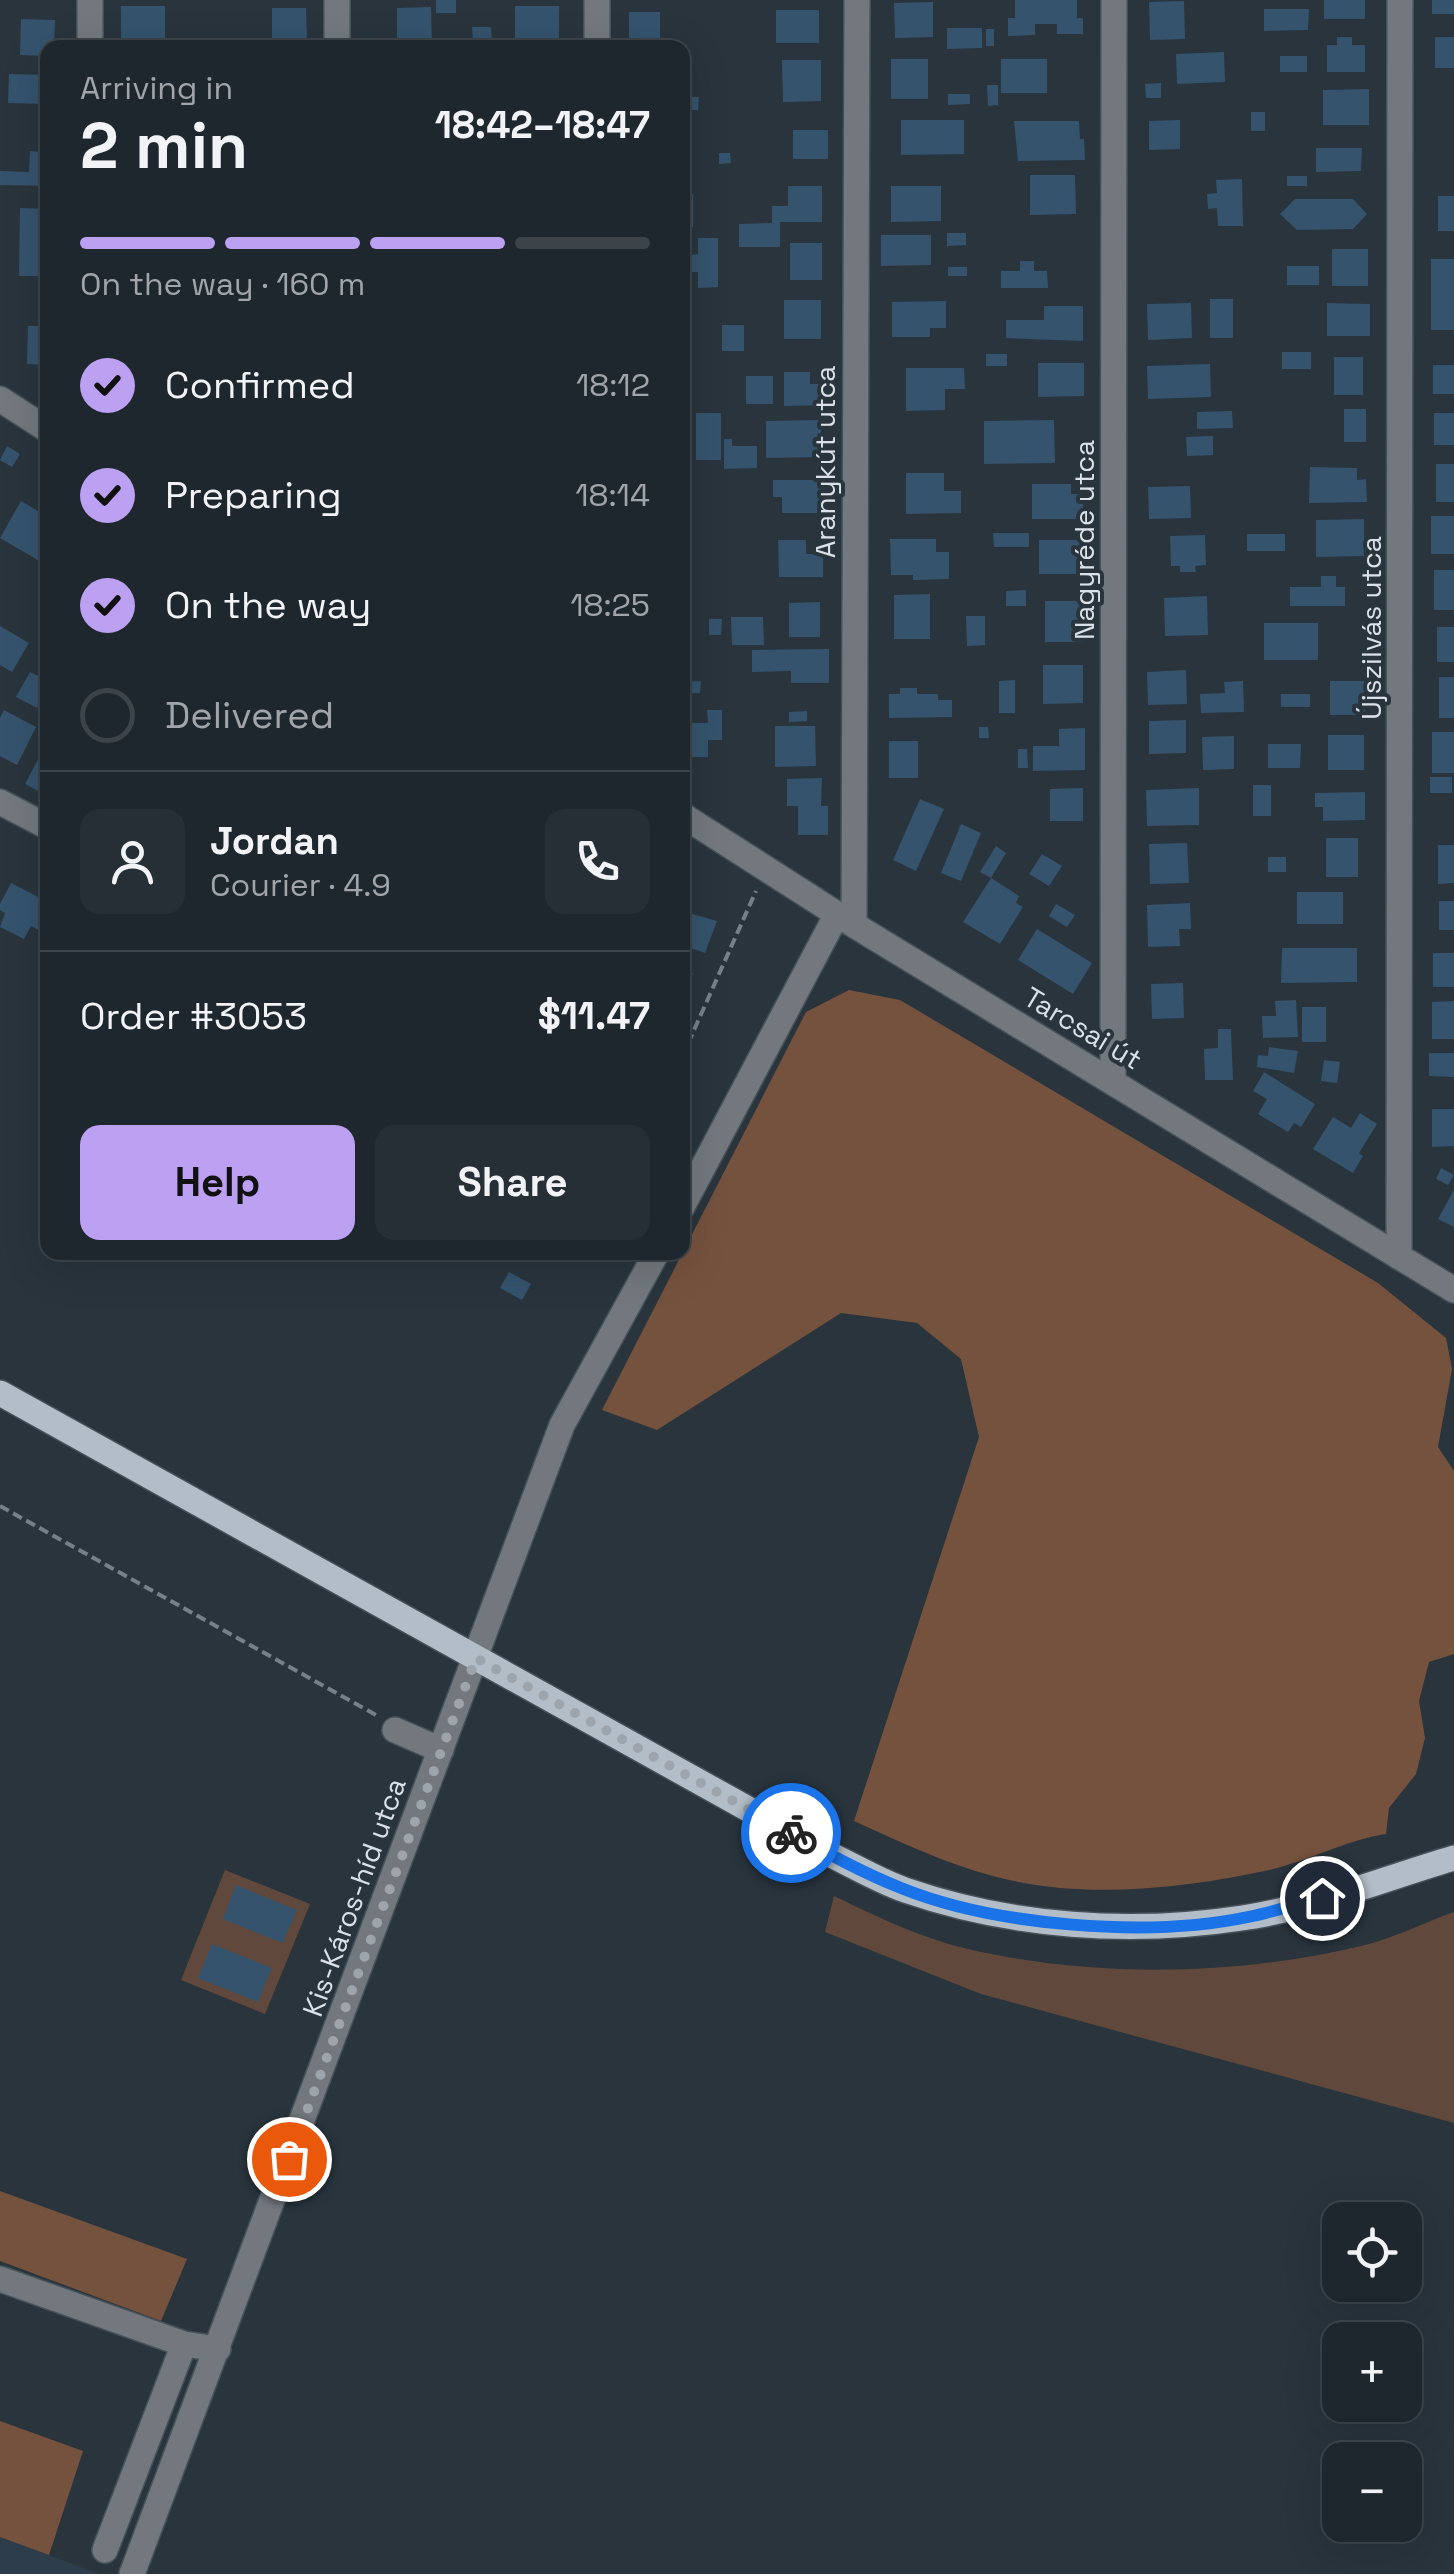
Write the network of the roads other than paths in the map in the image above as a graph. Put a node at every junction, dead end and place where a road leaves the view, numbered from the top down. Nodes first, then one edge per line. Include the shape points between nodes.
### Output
1 (90, 0) edge
2 (337, 0) edge
3 (596, 0) edge
4 (857, 0) edge
5 (1114, 0) edge
6 (1400, 0) edge
7 (90, 40) edge
8 (337, 40) edge
9 (596, 40) edge
10 (0, 399) edge
11 (40, 425) edge
12 (0, 802) edge
13 (690, 820) edge
14 (40, 823) edge
15 (846, 920) junction
16 (1113, 1080) junction
17 (690, 1187) edge
18 (1399, 1257) junction
19 (654, 1260) edge
20 (1454, 1290) edge
21 (0, 1393) edge
22 (476, 1658) junction
23 (395, 1730) road end
24 (442, 1750) junction
25 (1454, 1858) edge
26 (0, 2279) edge
27 (184, 2344) junction
28 (218, 2348) junction
29 (105, 2550) dead end
30 (132, 2574) edge

1 - 7 street
2 - 8 street
3 - 9 street
4 - 15 street, Aranykút utca
5 - 16 street, Nagyréde utca
6 - 18 street, Újszilvás utca
10 - 11 street
12 - 14 street
13 - 15 street, Tarcsai út
15 - 16 street, Tarcsai út
15 - 17 street
16 - 18 street, Tarcsai út
18 - 20 street, Tarcsai út
19 - 22 street, Kis-Káros-híd utca via 562,1426
21 - 22 main road
22 - 24 street, Kis-Káros-híd utca
22 - 25 main road via 829,1854 903,1889 989,1914 1102,1926 1245,1918
23 - 24 street
24 - 28 street, Kis-Káros-híd utca
26 - 27 street
27 - 28 street
27 - 29 street
28 - 30 street, Kis-Káros-híd utca

